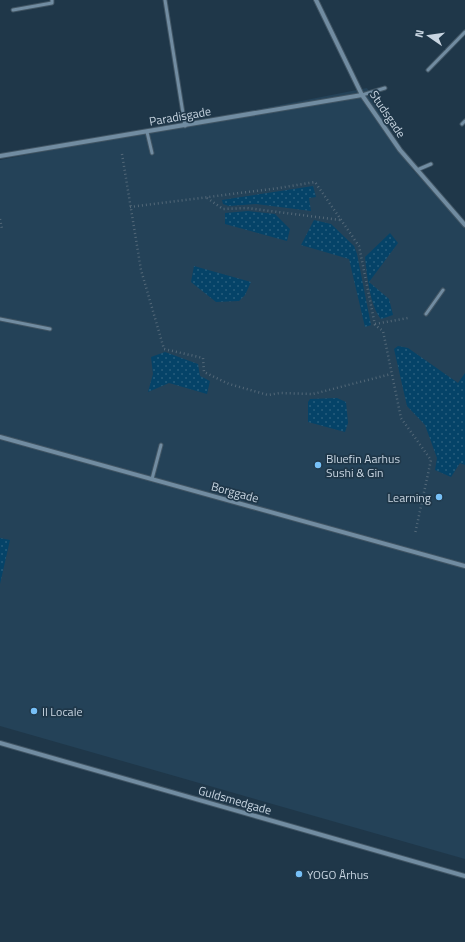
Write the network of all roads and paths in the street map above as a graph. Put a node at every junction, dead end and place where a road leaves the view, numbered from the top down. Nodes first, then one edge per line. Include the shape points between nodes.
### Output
1 (52, 0) edge
2 (165, 0) edge
3 (318, 1) edge
4 (13, 10) dead end
5 (465, 32) edge
6 (428, 70) dead end
7 (385, 88) dead end
8 (362, 95) junction
9 (185, 126) junction
10 (146, 132) junction
11 (120, 137) junction
12 (152, 153) dead end
13 (0, 156) edge
14 (431, 164) dead end
15 (417, 170) junction
16 (207, 198) junction
17 (130, 207) junction
18 (0, 219) edge
19 (340, 220) junction
20 (465, 225) edge
21 (2, 229) dead end
22 (443, 290) dead end
23 (426, 314) joint
24 (0, 319) edge
25 (375, 325) junction
26 (50, 329) dead end
27 (391, 374) junction
28 (0, 437) edge
29 (161, 445) dead end
30 (152, 479) junction
31 (411, 551) junction
32 (465, 566) edge
33 (0, 743) edge
34 (465, 876) edge

1 - 4 lane via 52,3
2 - 9 lane
3 - 8 street, Studsgade
5 - 6 lane
7 - 8 lane
8 - 9 street, Paradisgade
8 - 15 street, Studsgade
9 - 10 street, Paradisgade
10 - 11 street, Paradisgade
10 - 12 lane
11 - 13 street, Paradisgade
11 - 17 path
14 - 15 lane
15 - 20 street, Studsgade
16 - 17 path
16 - 19 path via 223,209 247,208
16 - 19 path via 315,182
17 - 27 path via 141,270 164,349 203,358 204,372 229,384 268,395 313,394
18 - 21 path
19 - 25 path via 359,246
22 - 23 lane
23 - 25 path
24 - 26 lane
25 - 27 path via 383,331
27 - 31 path via 401,418 431,460
28 - 30 street, Borggade
29 - 30 lane
30 - 31 street, Borggade
31 - 32 street, Borggade
33 - 34 street, Guldsmedgade

